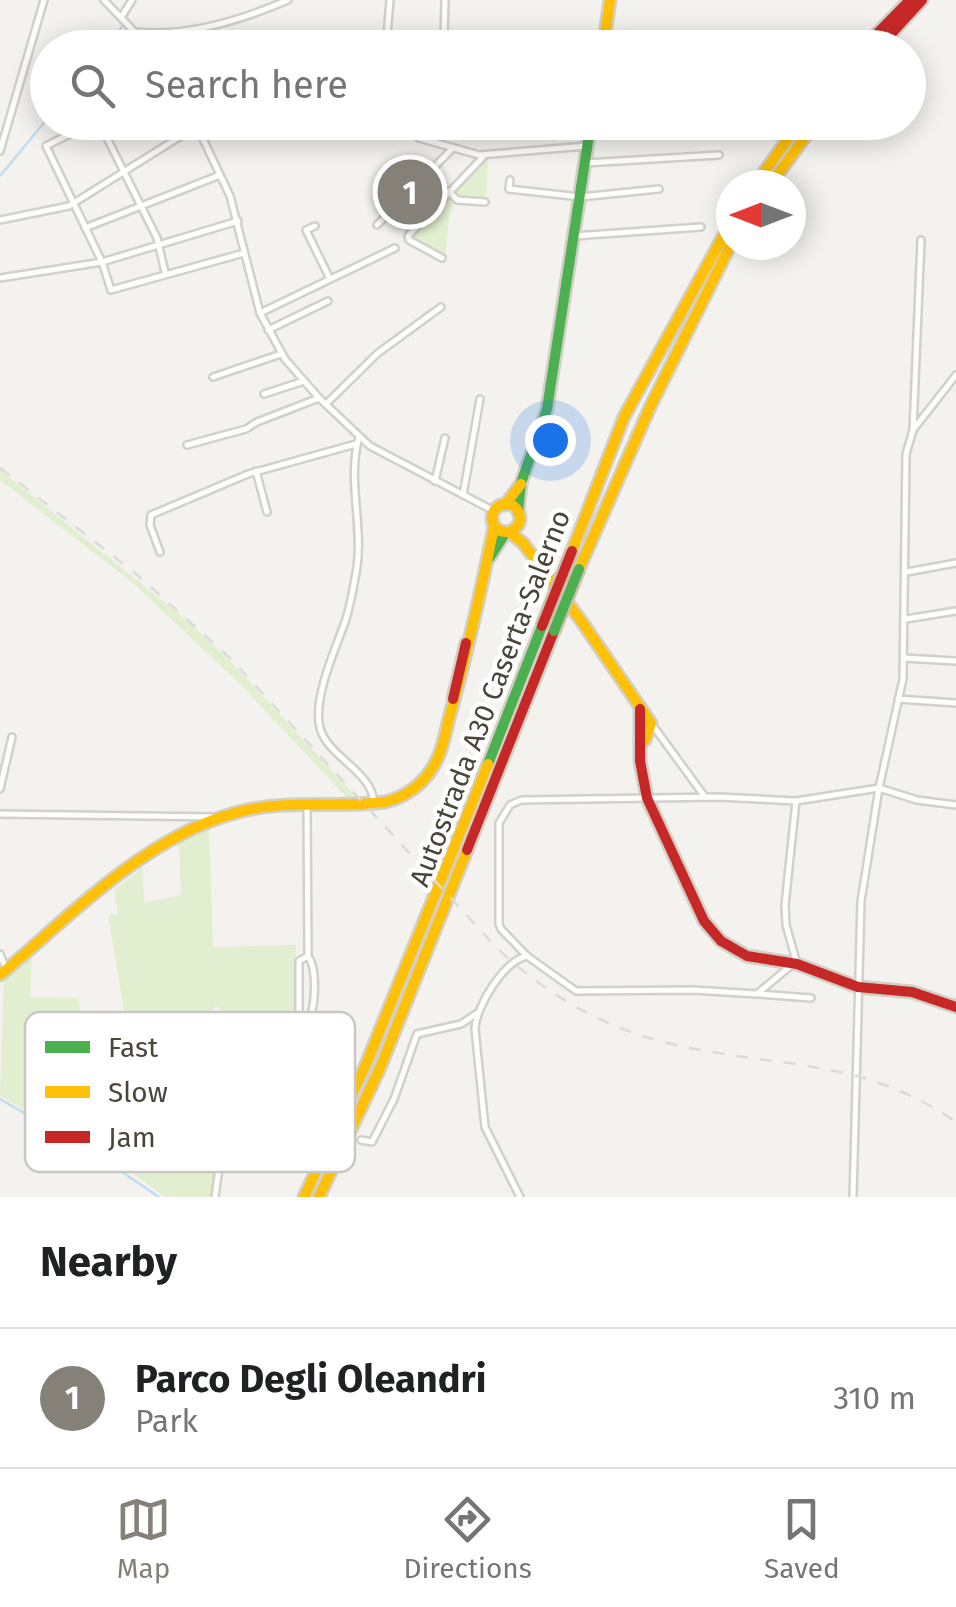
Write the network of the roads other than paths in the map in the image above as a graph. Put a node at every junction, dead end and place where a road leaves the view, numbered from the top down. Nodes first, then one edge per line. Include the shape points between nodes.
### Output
1 (44, 0) edge
2 (104, 0) edge
3 (288, 0) edge
4 (390, 0) edge
5 (445, 0) edge
6 (610, 0) edge
7 (910, 0) edge
8 (922, 0) edge
9 (130, 1) edge
10 (122, 16) junction
11 (35, 30) edge
12 (137, 30) edge
13 (184, 30) edge
14 (388, 30) edge
15 (444, 30) edge
16 (606, 30) edge
17 (881, 30) edge
18 (894, 30) edge
19 (30, 48) edge
20 (58, 140) edge
21 (106, 140) edge
22 (171, 140) edge
23 (204, 140) edge
24 (426, 140) edge
25 (589, 140) edge
26 (787, 140) edge
27 (803, 140) edge
28 (588, 146) junction
29 (453, 148) junction
30 (0, 151) edge
31 (485, 155) junction
32 (719, 156) dead end
33 (585, 163) junction
34 (766, 170) edge
35 (781, 170) edge
36 (124, 171) junction
37 (220, 175) junction
38 (510, 180) dead end
39 (660, 190) dead end
40 (449, 191) junction
41 (410, 192) junction
42 (580, 197) junction
43 (73, 201) junction
44 (484, 202) dead end
45 (140, 205) junction
46 (430, 212) junction
47 (0, 220) edge
48 (238, 221) junction
49 (378, 225) dead end
50 (315, 226) dead end
51 (700, 227) dead end
52 (85, 228) junction
53 (574, 236) junction
54 (921, 240) dead end
55 (160, 247) junction
56 (395, 248) dead end
57 (716, 249) edge
58 (244, 253) junction
59 (442, 258) dead end
60 (722, 260) edge
61 (102, 262) junction
62 (166, 272) junction
63 (0, 278) edge
64 (330, 279) junction
65 (328, 301) dead end
66 (440, 307) dead end
67 (260, 313) junction
68 (268, 330) junction
69 (282, 353) junction
70 (956, 375) edge
71 (213, 377) dead end
72 (304, 381) junction
73 (264, 394) dead end
74 (320, 398) junction
75 (480, 399) dead end
76 (326, 404) junction
77 (913, 430) junction
78 (359, 436) junction
79 (445, 438) dead end
80 (357, 444) junction
81 (186, 445) dead end
82 (256, 472) junction
83 (435, 481) junction
84 (522, 483) junction
85 (463, 495) junction
86 (505, 504) junction
87 (494, 511) junction
88 (267, 512) dead end
89 (513, 525) junction
90 (494, 527) junction
91 (160, 552) dead end
92 (486, 562) junction
93 (956, 563) edge
94 (907, 572) junction
95 (956, 611) edge
96 (906, 619) junction
97 (904, 658) junction
98 (956, 660) edge
99 (898, 699) junction
100 (956, 702) edge
101 (644, 734) junction
102 (12, 738) dead end
103 (662, 738) junction
104 (879, 788) junction
105 (0, 789) edge
106 (704, 797) junction
107 (647, 798) junction
108 (796, 802) junction
109 (377, 803) junction
110 (307, 804) junction
111 (956, 805) edge
112 (0, 814) edge
113 (222, 817) junction
114 (0, 954) edge
115 (308, 956) junction
116 (527, 956) junction
117 (796, 964) junction
118 (3, 972) edge
119 (858, 987) junction
120 (758, 994) junction
121 (811, 998) dead end
122 (956, 1007) edge
123 (299, 1012) edge
124 (311, 1012) edge
125 (476, 1014) junction
126 (355, 1086) edge
127 (355, 1120) edge
128 (361, 1140) dead end
129 (218, 1172) edge
130 (316, 1172) edge
131 (330, 1172) edge
132 (215, 1197) edge
133 (304, 1197) edge
134 (318, 1197) edge
135 (520, 1197) edge
136 (853, 1197) edge

1 - 11 street
2 - 10 street
3 - 13 street
4 - 14 street
5 - 15 street
6 - 16 main road
7 - 17 main road
8 - 18 main road
9 - 10 street
10 - 12 street
19 - 30 street
20 - 43 street via 46,146
21 - 36 street
22 - 36 street
23 - 37 street
24 - 29 street
25 - 28 main road
26 - 34 main road
27 - 35 main road
28 - 31 street
28 - 33 main road
29 - 31 street
29 - 41 street
31 - 40 street
32 - 33 street
33 - 42 main road
36 - 43 street
36 - 45 street
37 - 45 street
37 - 48 street
38 - 42 street via 509,189
39 - 42 street
40 - 44 street via 457,200
40 - 46 street
41 - 46 street
41 - 49 street
42 - 53 main road
43 - 47 street
43 - 52 street
45 - 52 street
45 - 55 street
46 - 59 street via 408,238
48 - 55 street
48 - 58 street
50 - 64 street via 306,230
51 - 53 street
52 - 61 street
53 - 84 main road via 546,408
54 - 77 street
55 - 61 street
55 - 62 street
56 - 64 street
57 - 126 main road, Autostrada A30 Caserta-Salerno, bridge via 624,417 454,856
58 - 62 street
58 - 67 street
60 - 127 main road, Autostrada A30 Caserta-Salerno, bridge via 641,422 578,569
61 - 62 street via 111,290
61 - 63 street
64 - 67 street
65 - 68 street
66 - 76 street via 378,353
67 - 68 street
68 - 69 street
69 - 71 street
69 - 72 street
70 - 77 street
72 - 73 street
72 - 74 street
74 - 76 street
74 - 81 street
75 - 85 street
76 - 78 street
77 - 94 street via 905,470
78 - 80 street
78 - 83 street
79 - 83 street
80 - 82 street
80 - 109 street via 358,561 319,719 322,733
82 - 88 street
82 - 91 street via 151,515
83 - 85 street
84 - 86 main road
84 - 89 main road
85 - 87 street
86 - 87 main road
86 - 89 main road
87 - 90 main road
89 - 90 main road
89 - 92 main road
89 - 101 main road via 640,709
90 - 92 main road
92 - 109 main road via 468,660 442,746 428,775 401,798
93 - 94 street
94 - 96 street
95 - 96 street
96 - 97 street
97 - 98 street
97 - 99 street
99 - 100 street
99 - 104 street
101 - 103 street
101 - 103 street
101 - 107 main road
102 - 105 street
103 - 106 street
104 - 108 street
104 - 111 street
104 - 119 street
106 - 107 street
106 - 108 street
107 - 116 street via 510,805 499,823 499,924
107 - 117 main road via 704,921 721,941 747,956
108 - 117 street via 784,905
109 - 110 main road
110 - 113 main road
110 - 115 street
112 - 113 street
113 - 118 main road via 117,878
114 - 118 street
115 - 123 street via 299,961
115 - 124 street
116 - 120 street via 576,991
116 - 125 street via 507,970
117 - 119 main road
117 - 120 street
119 - 122 main road via 912,992
119 - 136 street
120 - 121 street
125 - 128 street via 414,1036 382,1126 372,1142
125 - 135 street via 485,1126
129 - 132 street
130 - 133 main road, Autostrada A30 Caserta-Salerno, bridge
131 - 134 main road, Autostrada A30 Caserta-Salerno, bridge

